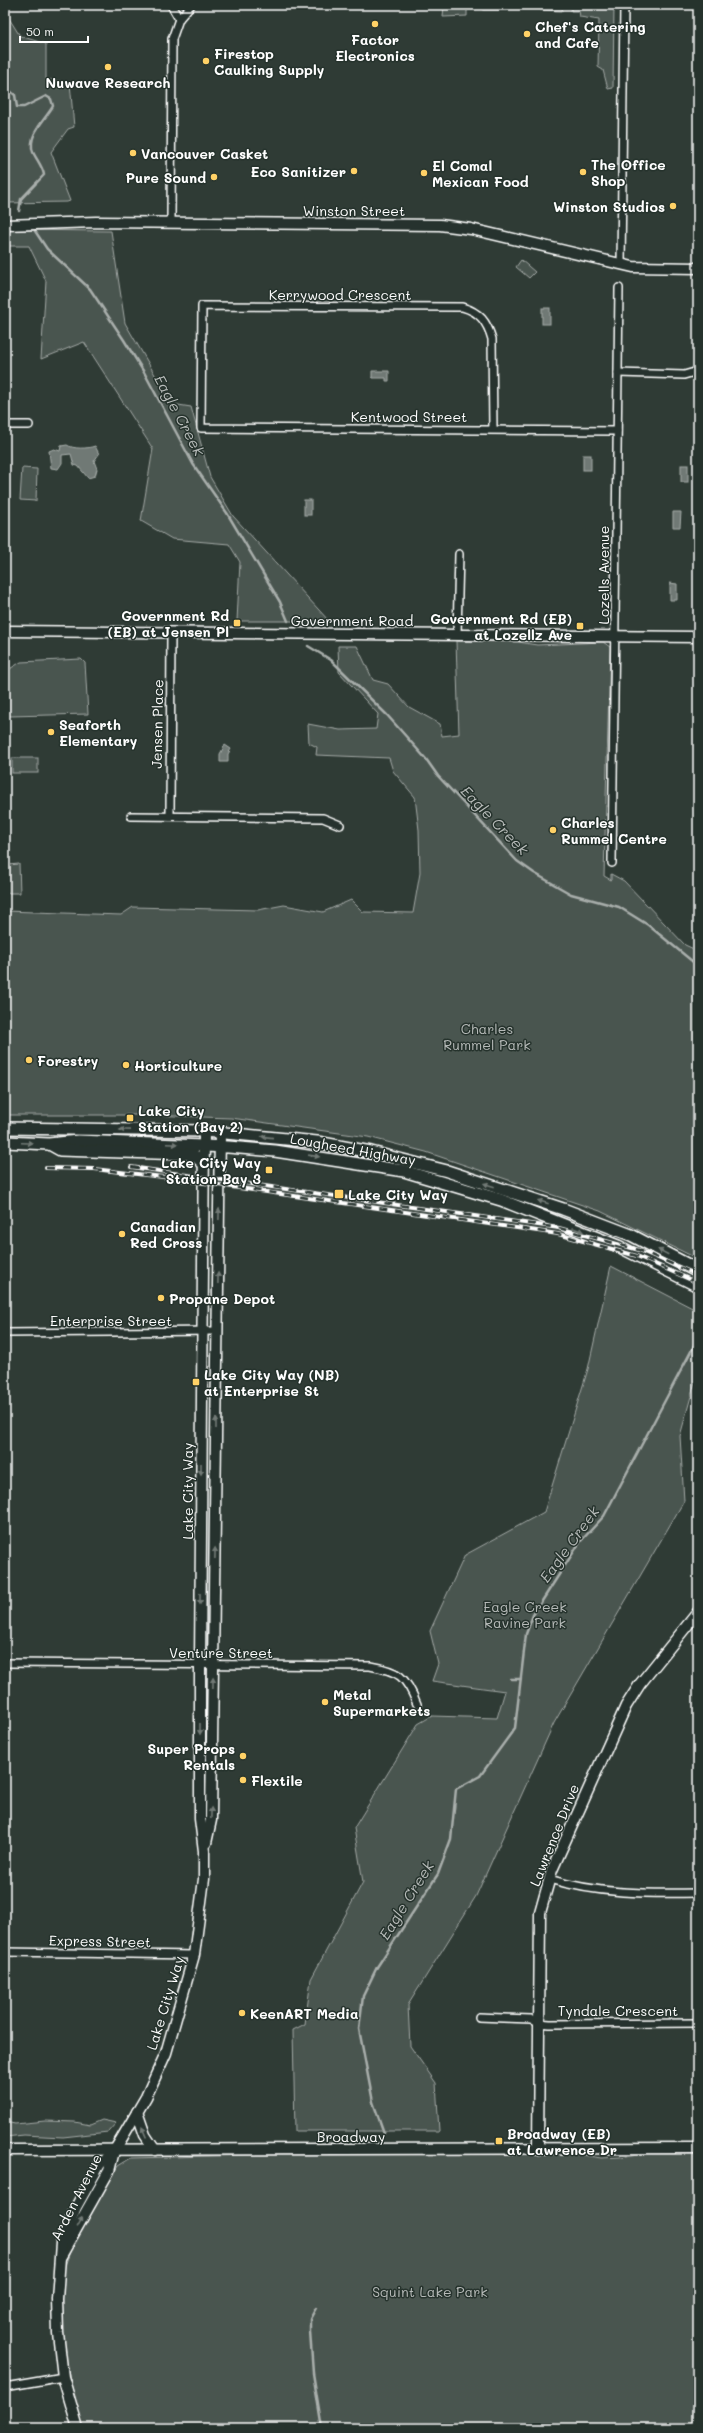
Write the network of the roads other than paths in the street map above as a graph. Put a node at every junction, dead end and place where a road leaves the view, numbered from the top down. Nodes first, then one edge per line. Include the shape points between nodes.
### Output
1 (171, 5) edge
2 (191, 5) edge
3 (624, 5) edge
4 (179, 18) junction
5 (171, 223) junction
6 (5, 225) edge
7 (621, 265) junction
8 (698, 268) edge
9 (619, 288) dead end
10 (698, 371) edge
11 (618, 373) junction
12 (5, 425) edge
13 (29, 425) dead end
14 (201, 428) joint
15 (493, 429) junction
16 (617, 431) junction
17 (459, 554) dead end
18 (5, 631) edge
19 (171, 633) junction
20 (457, 635) junction
21 (616, 636) junction
22 (698, 637) edge
23 (131, 816) dead end
24 (170, 816) junction
25 (340, 825) dead end
26 (612, 863) dead end
27 (5, 1128) edge
28 (204, 1131) junction
29 (220, 1132) junction
30 (5, 1142) edge
31 (49, 1144) junction
32 (204, 1146) junction
33 (220, 1147) junction
34 (203, 1163) junction
35 (698, 1270) edge
36 (698, 1286) edge
37 (217, 1331) junction
38 (202, 1332) junction
39 (5, 1333) edge
40 (698, 1612) edge
41 (5, 1663) edge
42 (200, 1665) junction
43 (214, 1665) junction
44 (417, 1704) dead end
45 (204, 1851) junction
46 (549, 1879) junction
47 (698, 1893) edge
48 (5, 1952) edge
49 (194, 1955) junction
50 (479, 2017) dead end
51 (538, 2023) junction
52 (698, 2023) edge
53 (137, 2112) junction
54 (698, 2148) edge
55 (538, 2149) junction
56 (5, 2150) edge
57 (155, 2150) junction
58 (114, 2151) junction
59 (63, 2377) junction
60 (5, 2387) edge
61 (78, 2428) edge

1 - 4 street
2 - 4 street
3 - 7 street
4 - 5 street via 172,39 171,58
5 - 6 street, Winston Street via 70,222
5 - 7 street, Winston Street via 440,225 501,235
7 - 8 street, Winston Street
9 - 11 street, Lozells Avenue
10 - 11 street via 684,374
11 - 16 street, Lozells Avenue
12 - 13 street
14 - 15 street, Kentwood Street
14 - 15 street, Kerrywood Crescent via 202,306 462,307 473,310 483,318 492,339
15 - 16 street, Kentwood Street
16 - 21 street, Lozells Avenue
17 - 20 street
18 - 19 street, Government Road
19 - 20 street, Government Road
19 - 24 street, Jensen Place
20 - 21 street, Government Road
21 - 22 street, Government Road
21 - 26 street, Lozells Avenue
23 - 24 street
24 - 25 street via 323,818
28 -> 27 main road, Lougheed Highway
28 - 29 main road, Lougheed Highway
28 - 32 street, Lake City Way
29 - 33 street, Lake City Way
35 -> 29 main road, Lougheed Highway via 612,1228 447,1171 317,1142
30 -> 31 main road, Lougheed Highway
31 -> 32 main road, Lougheed Highway via 78,1141
31 - 34 main road via 60,1150 186,1154 195,1156
32 - 33 main road, Lougheed Highway
32 - 34 street, Lake City Way
33 -> 36 main road, Lougheed Highway via 275,1151 404,1171 522,1208 618,1246
37 -> 33 street, Lake City Way
34 - 38 street, Lake City Way
37 - 38 street, Enterprise Street
43 -> 37 street, Lake City Way
38 - 39 street, Enterprise Street
38 -> 42 street, Lake City Way
40 - 46 street, Lawrence Drive via 640,1684 626,1706
41 - 42 street, Venture Street
42 - 43 street, Venture Street
42 -> 45 street, Lake City Way via 200,1819
43 - 44 street, Venture Street via 381,1668 402,1675 411,1687
45 -> 43 street, Lake City Way via 211,1820
45 - 49 street, Lake City Way via 204,1879
46 - 47 street via 580,1888 615,1893
46 - 51 street, Lawrence Drive via 539,1926
48 - 49 street, Express Street
49 - 53 street, Lake City Way via 166,2053
50 - 51 street, Tyndale Crescent via 531,2019
51 - 52 street, Tyndale Crescent
51 - 55 street, Lawrence Drive
57 -> 53 street via 145,2135
53 - 58 street, Lake City Way
54 - 55 street, Broadway
55 - 57 street, Broadway
56 - 58 street, Broadway
57 - 58 street, Broadway
58 - 59 street, Arden Avenue via 112,2164 61,2256 56,2299
59 - 60 street
59 - 61 street, Arden Avenue

